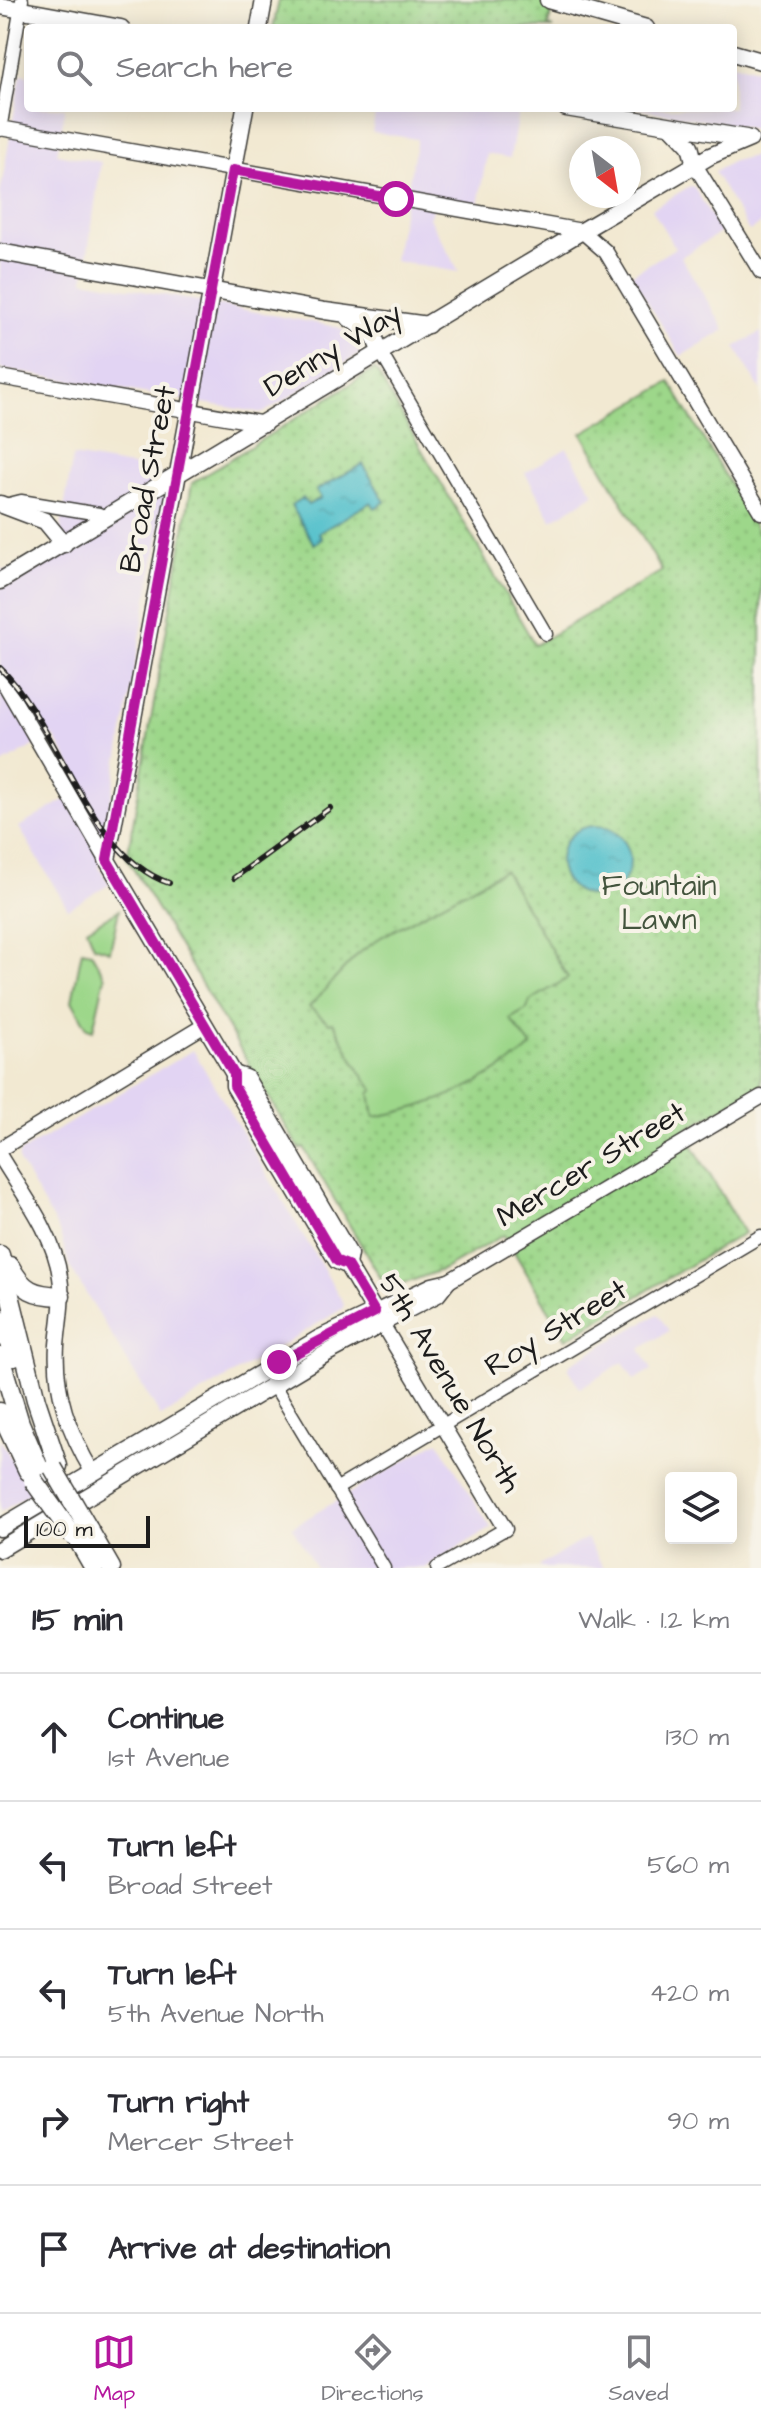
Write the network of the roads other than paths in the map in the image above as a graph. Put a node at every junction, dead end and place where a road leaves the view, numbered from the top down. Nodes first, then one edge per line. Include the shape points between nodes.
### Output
1 (264, 0) edge
2 (548, 0) edge
3 (21, 5) edge
4 (0, 6) edge
5 (104, 24) edge
6 (260, 24) edge
7 (632, 24) edge
8 (737, 54) edge
9 (761, 61) edge
10 (244, 112) edge
11 (588, 112) edge
12 (672, 127) junction
13 (0, 129) edge
14 (756, 140) edge
15 (695, 165) junction
16 (233, 170) junction
17 (582, 231) junction
18 (0, 252) edge
19 (761, 272) edge
20 (212, 291) junction
21 (325, 311) junction
22 (428, 325) junction
23 (381, 353) junction
24 (0, 377) edge
25 (190, 411) junction
26 (265, 424) junction
27 (178, 477) junction
28 (2, 505) edge
29 (761, 512) edge
30 (106, 519) junction
31 (64, 544) junction
32 (0, 581) edge
33 (546, 634) dead end
34 (0, 676) edge
35 (107, 860) junction
36 (205, 1025) junction
37 (761, 1097) edge
38 (0, 1149) edge
39 (0, 1156) edge
40 (761, 1236) edge
41 (0, 1246) edge
42 (0, 1255) edge
43 (61, 1296) junction
44 (379, 1318) junction
45 (0, 1319) edge
46 (0, 1357) edge
47 (270, 1377) junction
48 (0, 1412) edge
49 (225, 1415) junction
50 (443, 1425) junction
51 (47, 1472) junction
52 (93, 1473) junction
53 (336, 1489) junction
54 (0, 1528) edge
55 (505, 1529) joint
56 (79, 1535) junction
57 (0, 1549) edge
58 (94, 1568) edge
59 (111, 1568) edge
60 (384, 1568) edge
61 (437, 1568) edge

1 - 6 main road
2 - 7 main road
3 - 4 main road
3 - 5 main road
3 - 13 street
8 - 9 main road
10 - 16 main road, Broad Street
11 - 12 main road
12 - 14 main road
12 - 15 main road via 690,146
13 - 16 main road
14 - 15 main road, Denny Way
15 - 17 main road, Denny Way
15 - 19 main road
16 - 17 main road
16 - 20 main road, Broad Street
17 - 22 main road, Denny Way
17 - 29 main road via 606,252
18 - 20 main road
20 - 21 main road
20 - 25 main road, Broad Street
21 - 22 main road
21 - 23 main road via 363,325 377,339
22 - 23 main road, Denny Way
23 - 26 main road, Denny Way
23 - 33 street
24 - 25 main road
25 - 26 main road
25 - 27 main road, Broad Street
26 - 27 main road, Denny Way
27 - 30 main road, Denny Way
27 - 35 main road, Broad Street
28 - 30 street via 21,501
28 - 31 main road via 45,521
30 - 31 main road, Denny Way
31 - 32 main road, Denny Way
34 - 35 main road, 5th Avenue North
35 - 36 main road, 5th Avenue North
36 - 38 main road
36 - 44 main road, 5th Avenue North via 234,1074 234,1086 337,1261 347,1265
37 - 44 main road, Mercer Street
39 - 43 main road via 50,1243
40 - 50 street, Roy Street
41 - 43 highway via 25,1289
42 - 51 highway via 36,1400
43 - 52 main road via 59,1390 73,1437
44 - 47 main road, Mercer Street via 320,1338
44 - 50 main road, 5th Avenue North
45 - 51 highway
46 - 51 highway via 20,1423
47 - 49 main road, Mercer Street
47 - 52 main road, Mercer Street
47 - 53 street
48 - 51 highway
49 - 52 main road via 165,1438 100,1476
49 - 57 main road, Mercer Street
50 - 53 street, Roy Street
50 - 55 main road, 5th Avenue North
51 - 56 highway, bridge
51 - 56 highway, bridge via 70,1496
52 - 54 main road, Mercer Street
53 - 60 street
55 - 61 street
56 - 58 highway
56 - 59 highway

